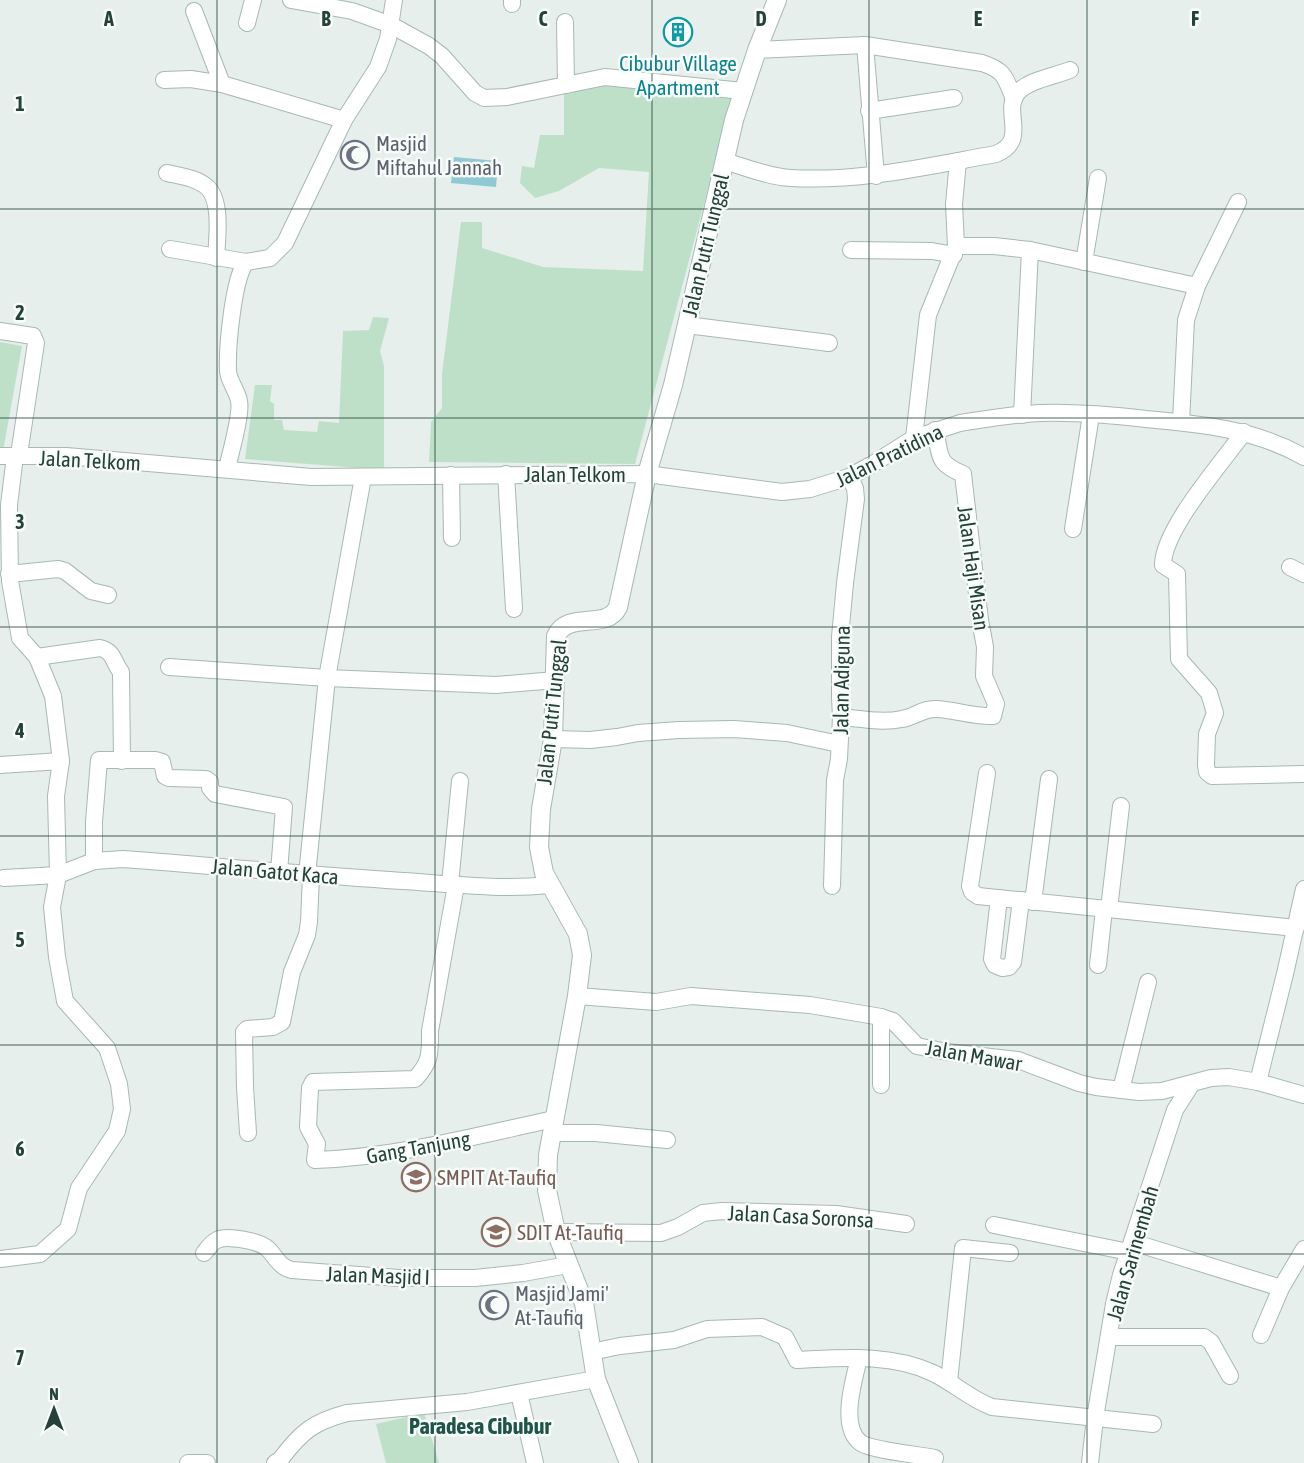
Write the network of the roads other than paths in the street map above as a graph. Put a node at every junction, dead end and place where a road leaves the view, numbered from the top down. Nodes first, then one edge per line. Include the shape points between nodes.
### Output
1 (253, 0) edge
2 (291, 0) edge
3 (394, 0) edge
4 (777, 0) edge
5 (194, 11) dead end
6 (565, 22) dead end
7 (247, 23) dead end
8 (391, 25) junction
9 (864, 45) junction
10 (757, 50) junction
11 (1070, 70) dead end
12 (164, 80) dead end
13 (222, 84) junction
14 (566, 85) junction
15 (743, 90) junction
16 (954, 98) dead end
17 (1014, 99) junction
18 (869, 111) junction
19 (344, 120) junction
20 (724, 161) junction
21 (958, 161) junction
22 (167, 173) dead end
23 (876, 176) junction
24 (1098, 178) dead end
25 (1238, 202) dead end
26 (170, 249) dead end
27 (851, 250) dead end
28 (955, 250) junction
29 (1030, 250) junction
30 (216, 258) junction
31 (246, 262) junction
32 (1084, 262) junction
33 (1197, 286) junction
34 (687, 325) junction
35 (0, 331) edge
36 (829, 342) dead end
37 (1022, 415) junction
38 (1091, 415) junction
39 (1181, 422) junction
40 (935, 430) junction
41 (1244, 432) junction
42 (914, 438) junction
43 (12, 456) edge
44 (1304, 457) edge
45 (227, 469) junction
46 (506, 474) junction
47 (647, 474) junction
48 (451, 475) junction
49 (363, 477) junction
50 (849, 477) junction
51 (1073, 529) dead end
52 (452, 538) dead end
53 (9, 574) junction
54 (108, 595) dead end
55 (514, 609) dead end
56 (37, 657) junction
57 (169, 667) dead end
58 (327, 678) junction
59 (556, 680) junction
60 (841, 717) junction
61 (553, 739) junction
62 (839, 744) junction
63 (61, 761) junction
64 (122, 761) junction
65 (0, 765) edge
66 (987, 773) dead end
67 (1304, 774) edge
68 (1049, 779) dead end
69 (460, 781) dead end
70 (1121, 806) dead end
71 (94, 861) junction
72 (279, 872) junction
73 (58, 875) junction
74 (309, 875) junction
75 (4, 878) dead end
76 (453, 884) junction
77 (549, 885) junction
78 (832, 886) dead end
79 (1304, 888) edge
80 (999, 898) junction
81 (1027, 901) junction
82 (1106, 909) junction
83 (1296, 928) junction
84 (1098, 965) dead end
85 (1148, 982) dead end
86 (577, 996) junction
87 (881, 1017) junction
88 (1258, 1082) junction
89 (881, 1084) dead end
90 (1191, 1085) junction
91 (1121, 1090) junction
92 (1304, 1095) edge
93 (553, 1126) junction
94 (248, 1133) dead end
95 (667, 1140) dead end
96 (906, 1224) dead end
97 (994, 1225) dead end
98 (556, 1232) junction
99 (1131, 1247) junction
100 (1304, 1250) edge
101 (204, 1253) dead end
102 (1010, 1253) dead end
103 (0, 1259) edge
104 (568, 1265) junction
105 (1281, 1288) junction
106 (1261, 1335) dead end
107 (1110, 1337) junction
108 (591, 1352) junction
109 (859, 1358) junction
110 (1230, 1376) dead end
111 (596, 1378) junction
112 (949, 1382) junction
113 (519, 1393) junction
114 (1095, 1418) junction
115 (1153, 1424) dead end
116 (935, 1458) dead end
117 (188, 1463) edge
118 (207, 1463) edge
119 (275, 1463) edge
120 (535, 1463) edge
121 (629, 1463) edge
122 (1090, 1463) edge

1 - 7 street
2 - 8 street via 352,11
3 - 8 street
4 - 10 street, Jalan Putri Tunggal
5 - 13 street
6 - 14 street
8 - 14 street via 442,56 484,98
8 - 19 street via 378,67
9 - 10 street
9 - 17 street via 996,68 1004,75
9 - 18 street
10 - 15 street, Jalan Putri Tunggal
11 - 17 street via 1026,86
12 - 13 street
13 - 19 street
14 - 15 street via 605,77
15 - 20 street, Jalan Putri Tunggal
16 - 18 street
17 - 21 street via 1014,134 1008,147 996,154
18 - 23 street
19 - 31 street via 285,243 270,258
20 - 23 street via 789,178
20 - 34 street, Jalan Putri Tunggal
21 - 23 street
21 - 28 street
22 - 30 street via 194,179 208,188 217,213
24 - 32 street
25 - 33 street
26 - 30 street
27 - 28 street
28 - 29 street via 994,246
28 - 42 street via 928,315
29 - 32 street
29 - 37 street
30 - 31 street
31 - 45 street via 237,284 229,342 229,378 239,404
32 - 33 street
33 - 39 street via 1184,334
34 - 36 street
34 - 47 street, Jalan Putri Tunggal
35 - 43 street via 33,336 36,343 20,448
37 - 38 street, Jalan Pratidina
37 - 40 street, Jalan Pratidina
38 - 39 street, Jalan Pratidina
38 - 51 street
39 - 41 street, Jalan Pratidina
40 - 42 street, Jalan Pratidina
40 - 60 street, Jalan Haji Misan via 942,460 948,468 963,474 985,647 984,676 996,704 993,717 938,709 922,710 906,719 888,722
41 - 44 street, Jalan Pratidina
41 - 67 street via 1174,528 1163,556 1163,565 1177,574 1179,659 1209,693 1215,713 1207,734 1207,772 1212,776
42 - 50 street, Jalan Pratidina
43 - 45 street, Jalan Telkom via 66,456
43 - 53 street, Jalan Telkom
45 - 49 street, Jalan Telkom via 310,477
46 - 47 street, Jalan Telkom
46 - 48 street, Jalan Telkom
46 - 55 street
47 - 50 street, Jalan Pratidina via 782,492 810,489
47 - 59 street, Jalan Putri Tunggal via 616,612 605,618 569,623 560,629 556,636
48 - 49 street, Jalan Telkom
48 - 52 street
49 - 58 street
50 - 60 street, Jalan Adiguna via 856,499 842,617
53 - 54 street via 58,569 90,591
53 - 56 street, Jalan Telkom via 20,638
56 - 63 street, Jalan Telkom via 53,696
56 - 64 street via 100,648 113,655 121,672
57 - 58 street
58 - 59 street via 496,685
58 - 74 street
59 - 61 street, Jalan Putri Tunggal
60 - 62 street, Jalan Adiguna
61 - 62 street via 590,740 638,733 734,729 787,733
61 - 77 street, Jalan Putri Tunggal via 539,827 541,862
62 - 78 street, Jalan Adiguna
63 - 65 street
63 - 73 street, Jalan Telkom via 56,795
64 - 71 street via 99,760
64 - 72 street via 155,760 162,762 169,778 206,778 215,794 284,807
66 - 80 street via 970,886 978,896
68 - 81 street
69 - 76 street
70 - 82 street
71 - 72 street, Jalan Gatot Kaca via 123,858
71 - 73 street, Jalan Gatot Kaca
72 - 74 street, Jalan Gatot Kaca
73 - 75 street, Jalan Gatot Kaca
73 - 103 street, Jalan Telkom via 52,907 64,1000 107,1048 119,1084 122,1109 117,1131 79,1188 68,1229 40,1254
74 - 76 street, Jalan Gatot Kaca
74 - 94 street via 308,929 292,972 282,1022 273,1028 244,1032
76 - 77 street, Jalan Gatot Kaca via 516,888
76 - 93 street, Gang Tanjung via 430,1031 430,1056 424,1069 415,1079 313,1082 308,1126 317,1144 315,1160 408,1151
77 - 86 street, Jalan Putri Tunggal via 581,943
79 - 83 street
80 - 81 street
80 - 81 street via 992,959 1002,968 1013,962
81 - 82 street
82 - 83 street
82 - 84 street
83 - 88 street
85 - 91 street
86 - 87 street, Jalan Mawar via 656,1002 692,996 789,1002
86 - 93 street, Jalan Putri Tunggal
87 - 89 street
87 - 91 street, Jalan Mawar via 893,1021 917,1046 1018,1060 1079,1083
88 - 90 street, Jalan Mawar via 1219,1077
88 - 92 street, Jalan Mawar
90 - 91 street, Jalan Mawar via 1162,1091
90 - 99 street, Jalan Sarinembah via 1175,1110
93 - 95 street, Gang Tanjung
93 - 98 street, Jalan Putri Tunggal via 546,1185
96 - 98 street, Jalan Casa Soronsa via 836,1214 722,1210 703,1213 661,1233
97 - 99 street
98 - 104 street, Jalan Putri Tunggal
99 - 105 street
99 - 107 street, Jalan Sarinembah via 1114,1304
100 - 105 street
101 - 104 street, Jalan Masjid I via 217,1240 227,1238 258,1243 284,1268 292,1270 399,1278 499,1276
102 - 112 street via 963,1248
104 - 108 street, Jalan Putri Tunggal via 584,1303
105 - 106 street
107 - 110 street via 1204,1337 1211,1342
107 - 114 street, Jalan Sarinembah
108 - 109 street via 674,1340 707,1329 762,1327 784,1337 796,1360
108 - 111 street, Jalan Putri Tunggal
109 - 112 street via 912,1366
109 - 116 street via 849,1411 852,1434 861,1444
111 - 113 street
111 - 121 street, Jalan Putri Tunggal
112 - 114 street via 992,1407
113 - 119 street via 341,1414 303,1432
113 - 120 street
114 - 115 street
114 - 122 street, Jalan Sarinembah
117 - 118 street

